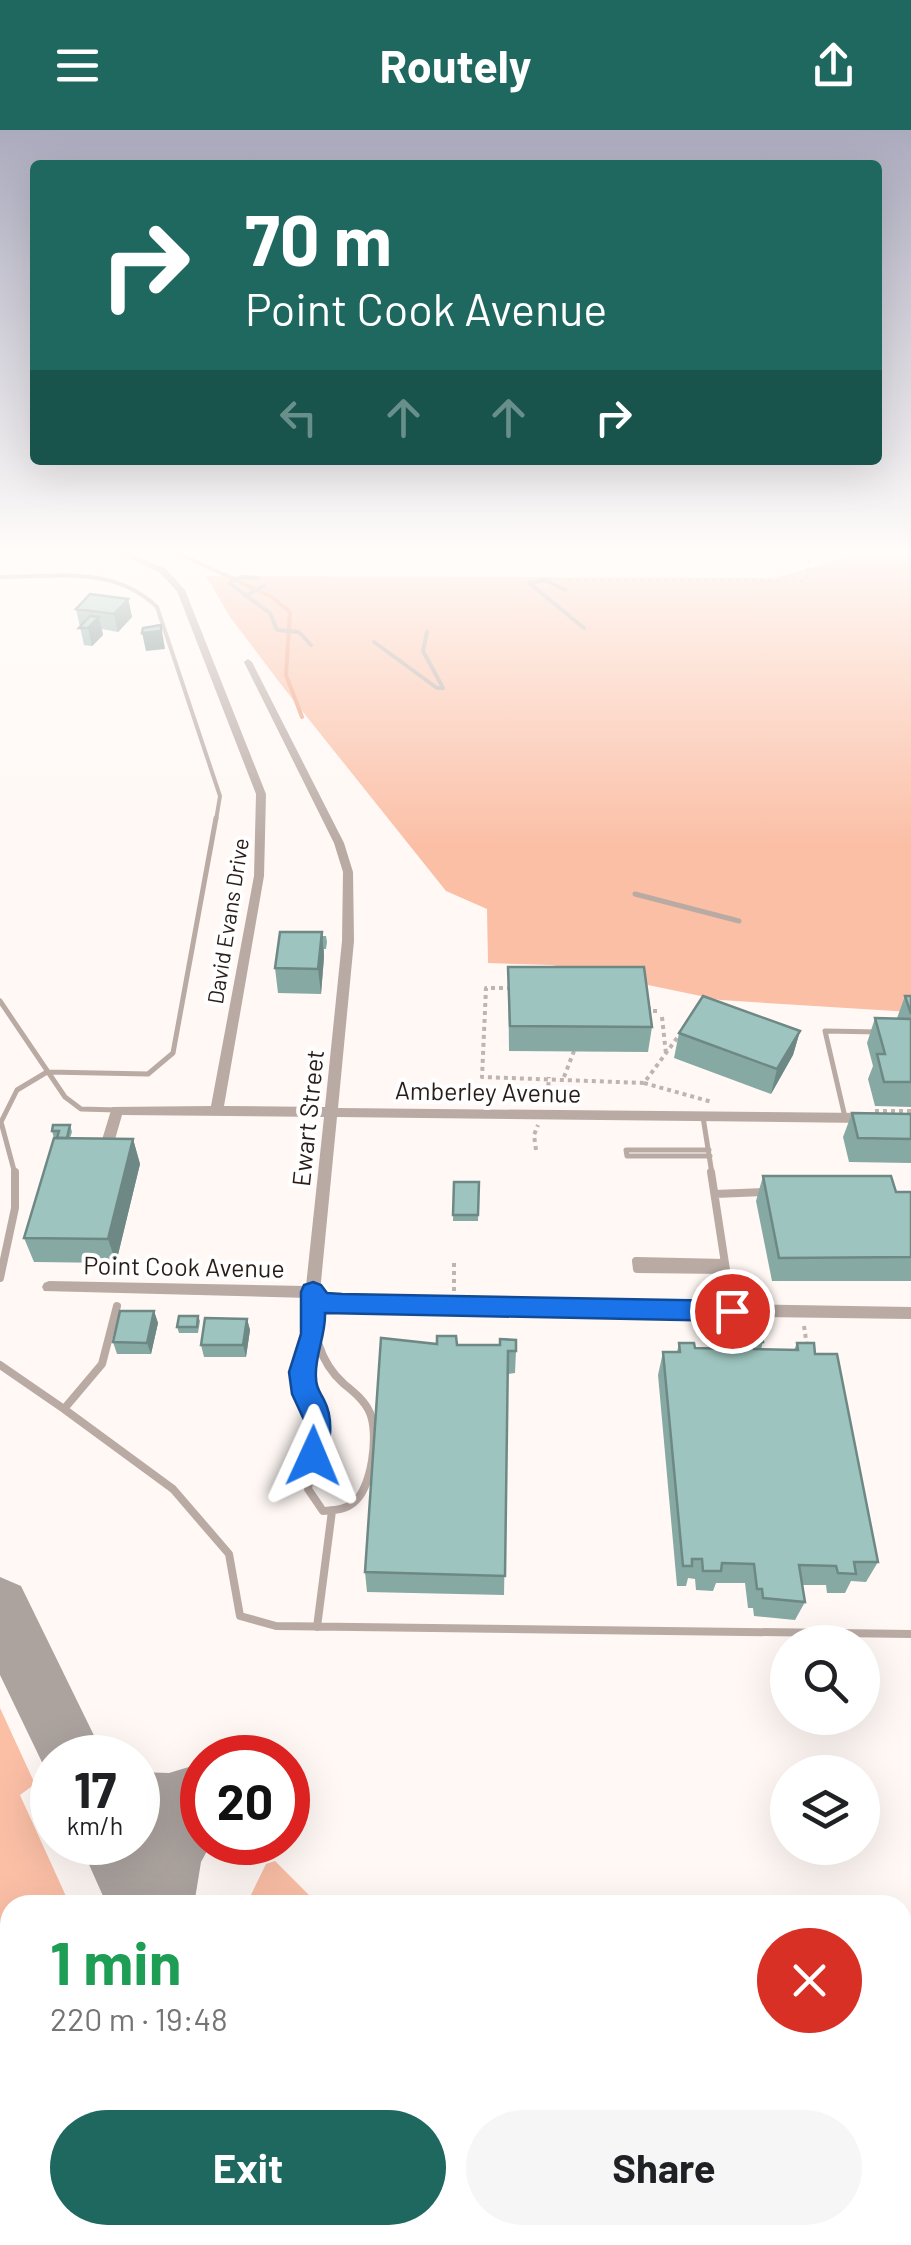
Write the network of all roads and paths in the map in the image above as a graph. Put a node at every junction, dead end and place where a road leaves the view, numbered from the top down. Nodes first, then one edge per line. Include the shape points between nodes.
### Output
1 (171, 648) edge
2 (204, 648) edge
3 (382, 648) edge
4 (424, 648) edge
5 (248, 662) dead end
6 (635, 894) dead end
7 (739, 921) dead end
8 (525, 988) edge
9 (646, 995) edge
10 (0, 1001) edge
11 (661, 1014) joint
12 (687, 1025) edge
13 (894, 1033) edge
14 (574, 1052) dead end
15 (666, 1054) junction
16 (47, 1072) junction
17 (564, 1078) junction
18 (117, 1110) junction
19 (911, 1111) edge
20 (217, 1112) junction
21 (330, 1113) junction
22 (873, 1115) joint
23 (703, 1118) junction
24 (846, 1118) junction
25 (0, 1121) edge
26 (627, 1153) dead end
27 (709, 1153) junction
28 (103, 1161) edge
29 (776, 1191) edge
30 (716, 1194) junction
31 (637, 1265) dead end
32 (726, 1266) junction
33 (0, 1278) edge
34 (49, 1287) dead end
35 (313, 1292) junction
36 (117, 1306) dead end
37 (732, 1311) junction
38 (911, 1313) edge
39 (803, 1321) dead end
40 (313, 1334) junction
41 (808, 1348) edge
42 (0, 1365) edge
43 (64, 1410) junction
44 (332, 1512) junction
45 (317, 1627) junction
46 (911, 1634) edge

1 - 16 lane via 220,796 173,1052 148,1074
2 - 20 street, David Evans Drive via 261,794 258,876
3 - 4 lane via 442,688
5 - 21 street, Ewart Street via 348,872
6 - 7 lane
8 - 17 path via 486,988 482,1077
9 - 11 path via 650,1011
10 - 16 lane
11 - 15 path
12 - 15 path
13 - 24 lane via 825,1031
14 - 17 path
15 - 17 path via 644,1082
16 - 18 lane via 81,1109
16 - 25 lane via 17,1090
18 - 20 street, Amberley Avenue
18 - 28 street
19 - 22 path
20 - 21 street, Amberley Avenue
21 - 23 street, Amberley Avenue
21 - 35 street, Ewart Street
22 - 24 street, Amberley Avenue
23 - 24 street, Amberley Avenue
23 - 27 lane
25 - 33 lane via 15,1168
26 - 27 lane
27 - 30 lane
29 - 30 lane
30 - 32 lane
31 - 32 lane
32 - 37 lane
34 - 35 street, Point Cook Avenue
35 - 37 street, Point Cook Avenue via 320,1303 342,1304
35 - 40 lane
36 - 43 lane via 102,1364
37 - 38 street, Point Cook Avenue
39 - 41 path
40 - 44 lane via 302,1372 318,1422 308,1489 323,1511
40 - 44 lane via 332,1371 373,1420 367,1487 358,1502
42 - 43 lane
43 - 45 lane via 174,1489 229,1554 240,1616
44 - 45 lane
45 - 46 lane

